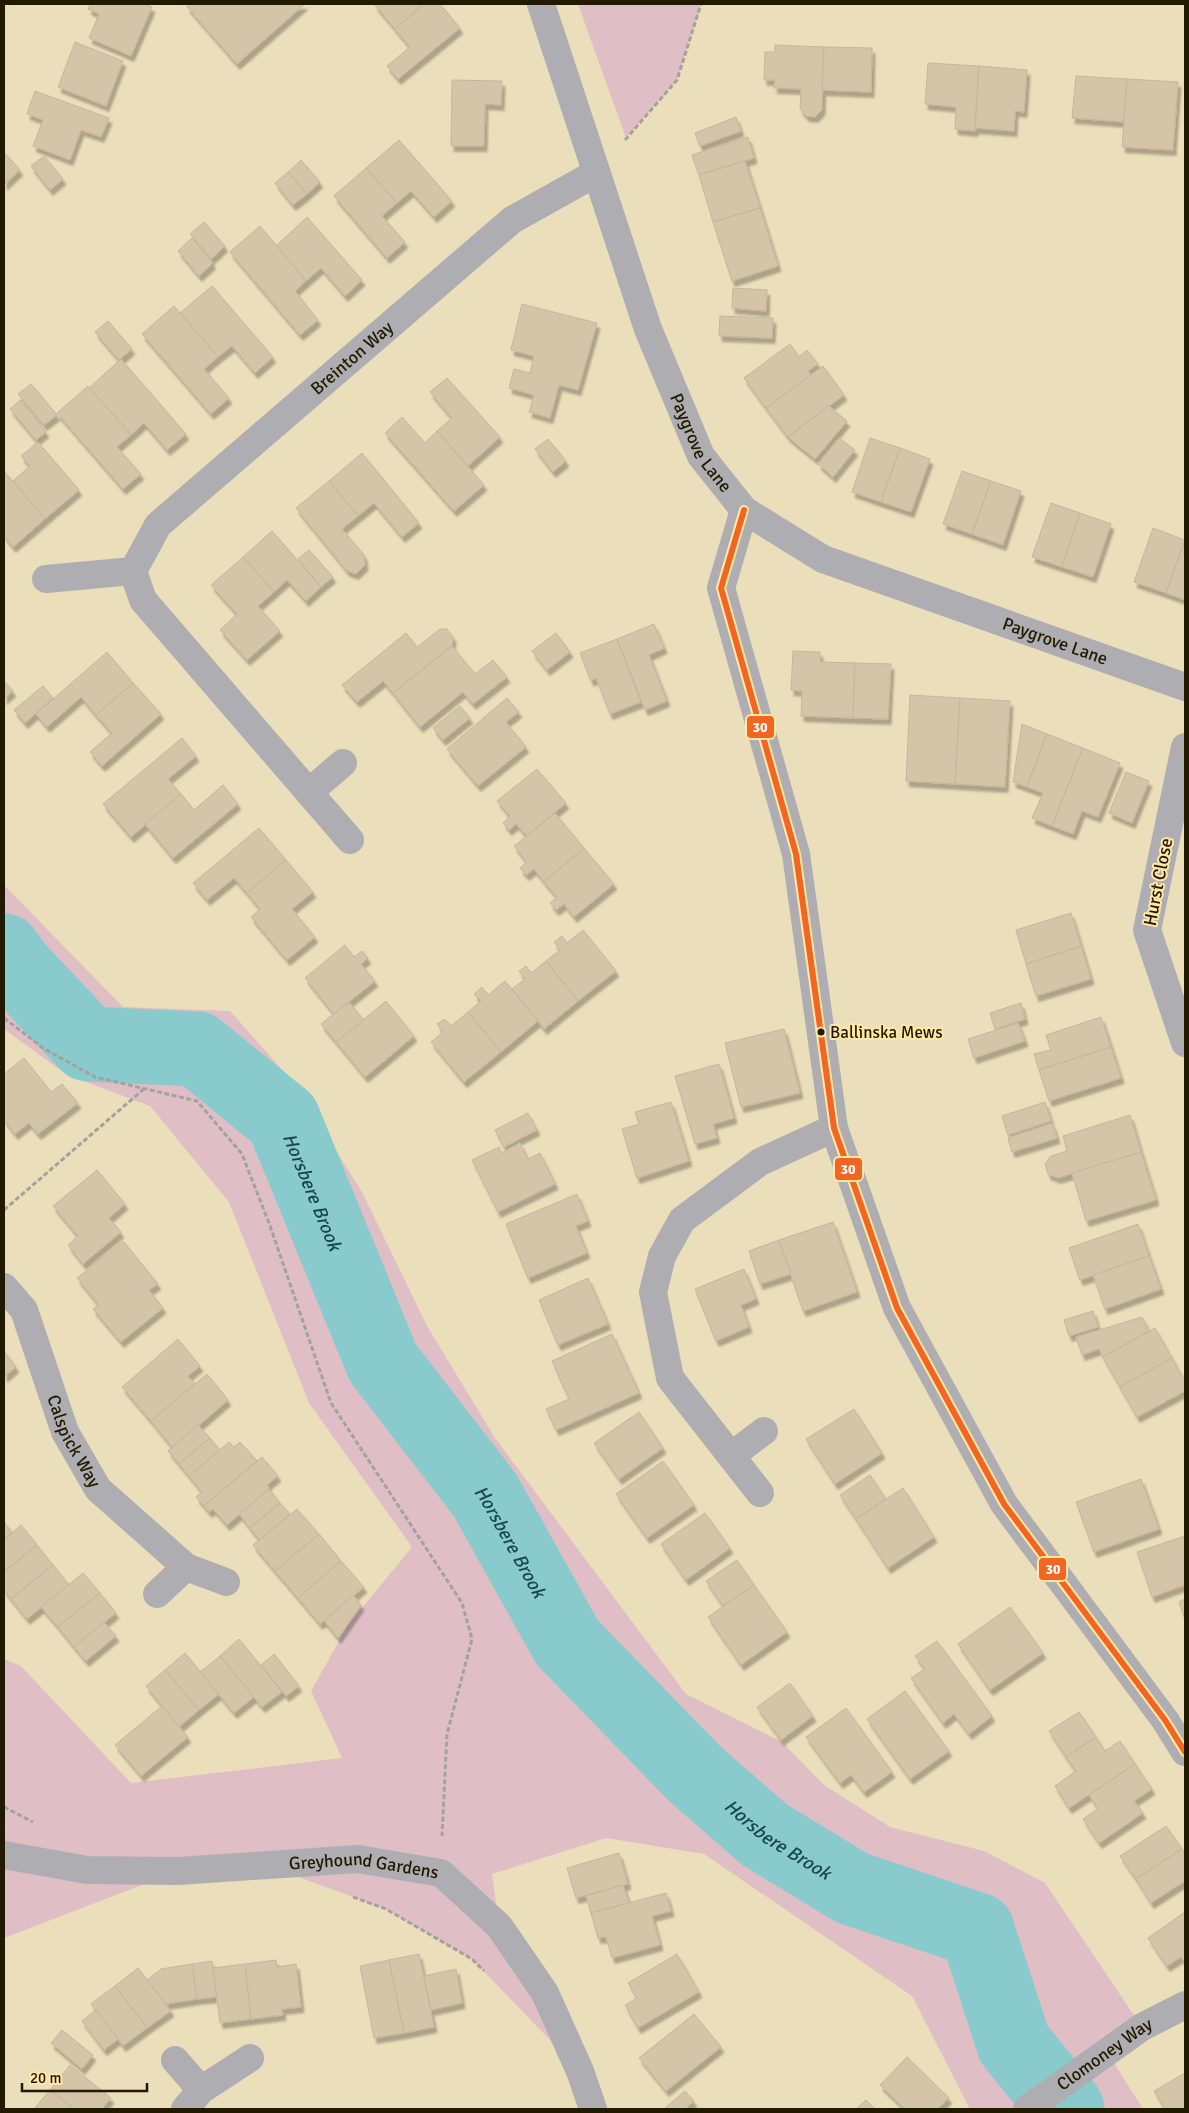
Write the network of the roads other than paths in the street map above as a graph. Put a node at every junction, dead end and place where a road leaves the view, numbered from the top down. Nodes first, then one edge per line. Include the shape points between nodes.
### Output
1 (547, 6) edge
2 (596, 173) junction
3 (744, 510) junction
4 (133, 571) junction
5 (46, 579) dead end
6 (1185, 687) edge
7 (1185, 747) edge
8 (343, 763) dead end
9 (309, 792) junction
10 (350, 840) dead end
11 (1185, 1043) edge
12 (834, 1128) junction
13 (4, 1287) edge
14 (764, 1431) dead end
15 (731, 1456) junction
16 (760, 1493) dead end
17 (186, 1567) junction
18 (226, 1582) dead end
19 (157, 1594) dead end
20 (1175, 1715) edge
21 (1185, 1752) edge
22 (4, 1855) edge
23 (1185, 2005) edge
24 (250, 2058) dead end
25 (176, 2060) dead end
26 (193, 2099) edge
27 (592, 2109) edge
28 (1027, 2109) edge

1 - 2 street, Paygrove Lane
2 - 3 street, Paygrove Lane via 648,329 702,456
2 - 4 street, Breinton Way via 512,220 158,525
3 - 6 street, Paygrove Lane via 823,559
3 - 12 street via 721,588 796,854
4 - 5 street
4 - 9 street via 143,600
7 - 11 street, Hurst Close via 1147,930
8 - 9 street
9 - 10 street
12 - 15 street via 760,1162 698,1208 682,1220 662,1256 653,1292 670,1378
12 - 20 street via 897,1308 1004,1504
13 - 17 street, Calspick Way via 24,1310 65,1432 98,1489
14 - 15 street
15 - 16 street
17 - 18 street, Calspick Way
17 - 19 street
20 - 21 street
22 - 27 street, Greyhound Gardens via 87,1870 178,1871 358,1859 441,1873 499,1926 545,1993 580,2071
23 - 28 street, Clomoney Way via 1142,2027
24 - 26 street
25 - 26 street

